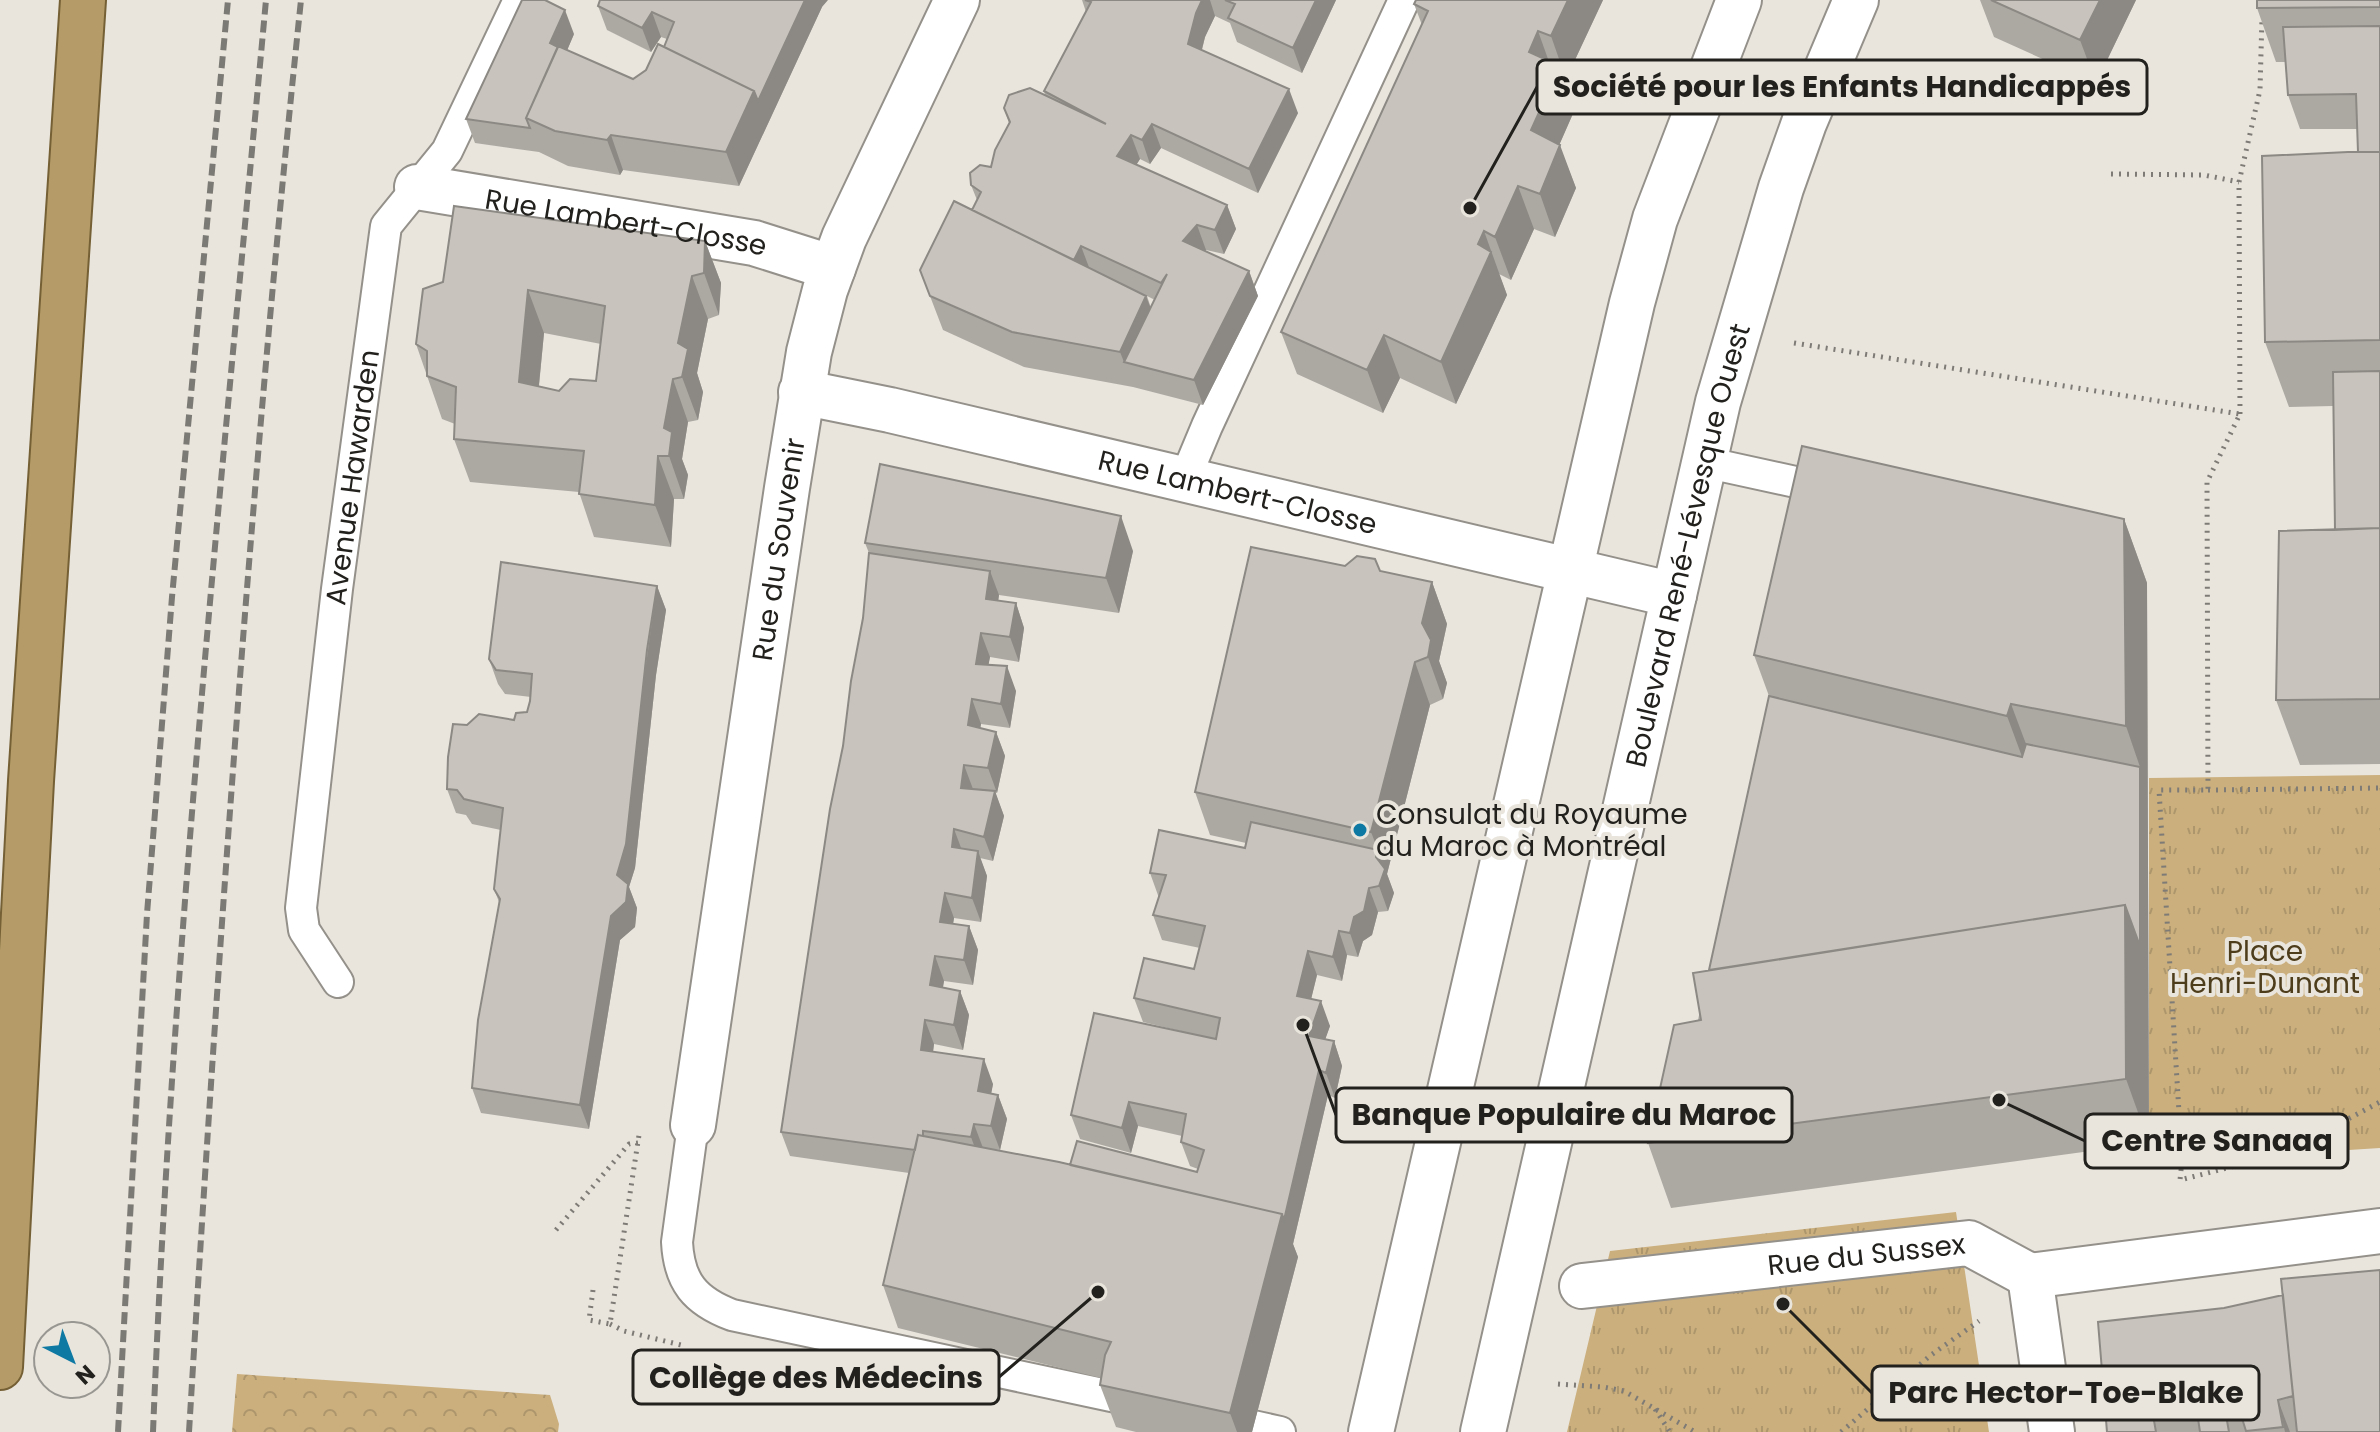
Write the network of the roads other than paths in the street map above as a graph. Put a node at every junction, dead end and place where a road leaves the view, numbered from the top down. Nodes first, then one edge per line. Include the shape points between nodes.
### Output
1 (83, 0) edge
2 (519, 0) edge
3 (957, 0) edge
4 (1404, 0) edge
5 (1739, 0) edge
6 (1856, 0) edge
7 (417, 187) junction
8 (833, 268) junction
9 (801, 392) junction
10 (1704, 462) junction
11 (1184, 481) junction
12 (1854, 495) edge
13 (1569, 573) junction
14 (1674, 595) junction
15 (338, 982) dead end
16 (693, 1125) joint
17 (2380, 1231) edge
18 (2030, 1276) junction
19 (1582, 1286) dead end
20 (0, 1367) edge
21 (1121, 1398) edge
22 (1371, 1432) edge
23 (1483, 1432) edge
24 (2052, 1432) edge

1 - 20 highway via 31,781
2 - 7 lane, Avenue Hawarden via 447,151
3 - 8 street, Rue du Souvenir
4 - 11 lane
5 - 13 street via 1655,219
6 - 10 street, Boulevard René-Lévesque Ouest via 1781,188
7 - 8 street, Rue Lambert-Closse via 754,243
7 - 15 lane, Avenue Hawarden via 386,226 301,908 304,930
8 - 9 street, Rue du Souvenir
9 - 11 street, Rue Lambert-Closse
9 - 16 street, Rue du Souvenir
10 - 12 lane
10 - 14 street, Boulevard René-Lévesque Ouest
11 - 13 street, Rue Lambert-Closse
13 - 14 street, Rue Lambert-Closse
13 - 22 street
14 - 23 street, Boulevard René-Lévesque Ouest
16 - 21 lane via 677,1242 684,1278 703,1301 732,1315
17 - 18 street
18 - 19 street, Rue du Sussex via 1969,1243
18 - 24 street

